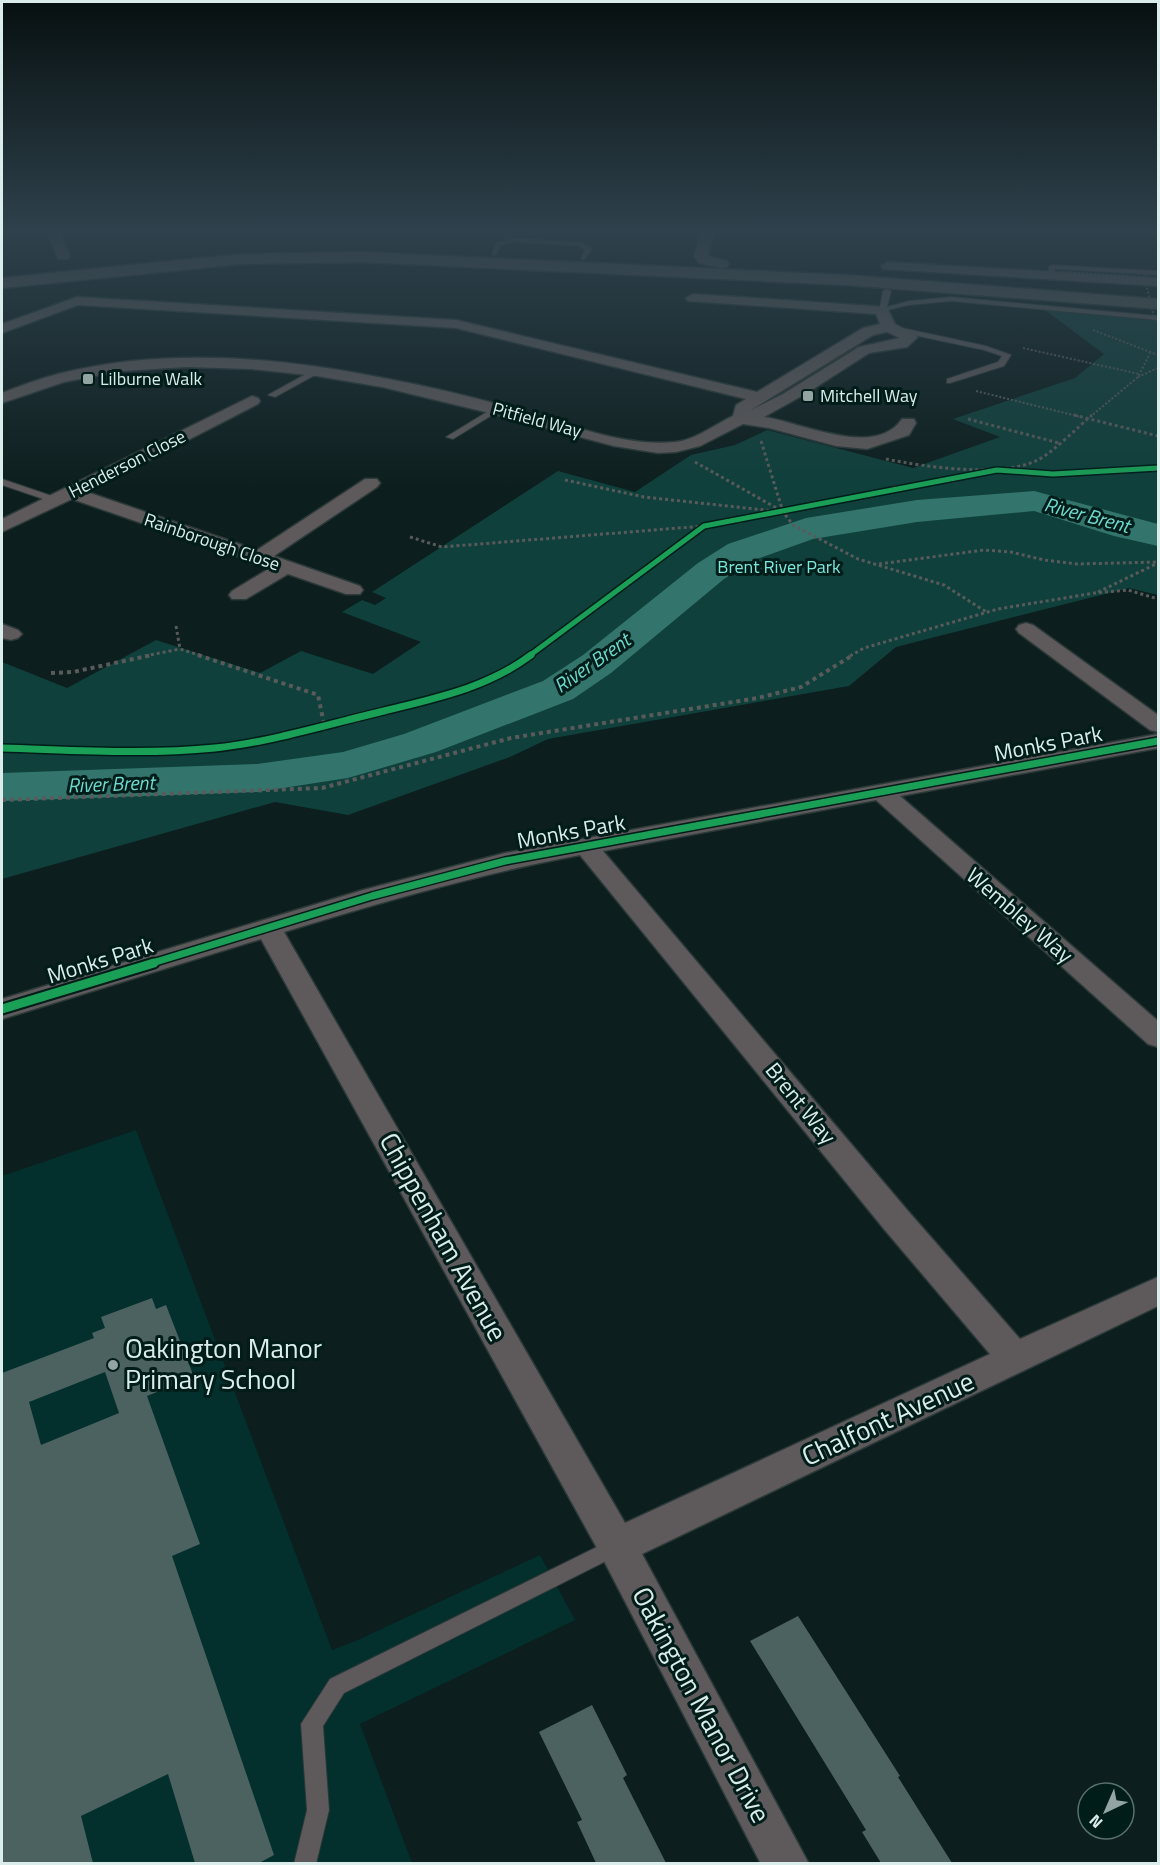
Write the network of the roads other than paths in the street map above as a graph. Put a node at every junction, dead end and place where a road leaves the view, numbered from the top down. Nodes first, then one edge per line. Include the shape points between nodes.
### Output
1 (36, 316) edge
2 (324, 316) edge
3 (884, 316) edge
4 (1119, 316) edge
5 (1158, 320) edge
6 (889, 327) junction
7 (2, 329) edge
8 (320, 370) junction
9 (950, 381) road end
10 (272, 395) dead end
11 (759, 397) junction
12 (2, 398) edge
13 (252, 401) dead end
14 (498, 409) junction
15 (741, 419) junction
16 (908, 423) dead end
17 (450, 437) dead end
18 (2, 482) edge
19 (371, 483) dead end
20 (63, 497) junction
21 (2, 526) edge
22 (257, 559) junction
23 (285, 568) junction
24 (353, 590) dead end
25 (239, 595) dead end
26 (1026, 629) dead end
27 (1158, 725) edge
28 (1158, 741) edge
29 (882, 793) junction
30 (587, 847) junction
31 (268, 928) junction
32 (2, 1009) edge
33 (1158, 1037) edge
34 (1158, 1291) edge
35 (1015, 1358) junction
36 (617, 1546) junction
37 (305, 1863) edge
38 (786, 1863) edge

1 - 7 street
2 - 11 street via 456,324
3 - 6 street
4 - 5 lane
6 - 9 lane via 1007,356 1001,364
6 - 11 street, Pitfield Way via 860,335
6 - 15 street via 910,337 902,344 864,350 763,412
8 - 10 lane
8 - 12 street, Pitfield Way via 237,363 144,365 31,385
8 - 14 street, Pitfield Way
11 - 15 street, Pitfield Way via 742,409
13 - 20 street, Henderson Close
14 - 15 street, Pitfield Way via 649,447 676,447 711,436
14 - 17 lane
15 - 16 street via 836,441 867,444 903,431
18 - 20 lane
19 - 22 street
20 - 21 street, Henderson Close
20 - 22 street, Rainborough Close
22 - 23 street, Rainborough Close
23 - 24 street, Rainborough Close
23 - 25 street
26 - 27 street
28 - 29 street, Monks Park
29 - 30 street, Monks Park
29 - 33 street, Wembley Way
30 - 31 street, Monks Park via 435,878
30 - 35 street, Brent Way
31 - 32 street, Monks Park
31 - 36 street, Chippenham Avenue
34 - 35 street, Chalfont Avenue
35 - 36 street, Chalfont Avenue
36 - 37 lane via 337,1686 312,1724 318,1810
36 - 38 street, Oakington Manor Drive

